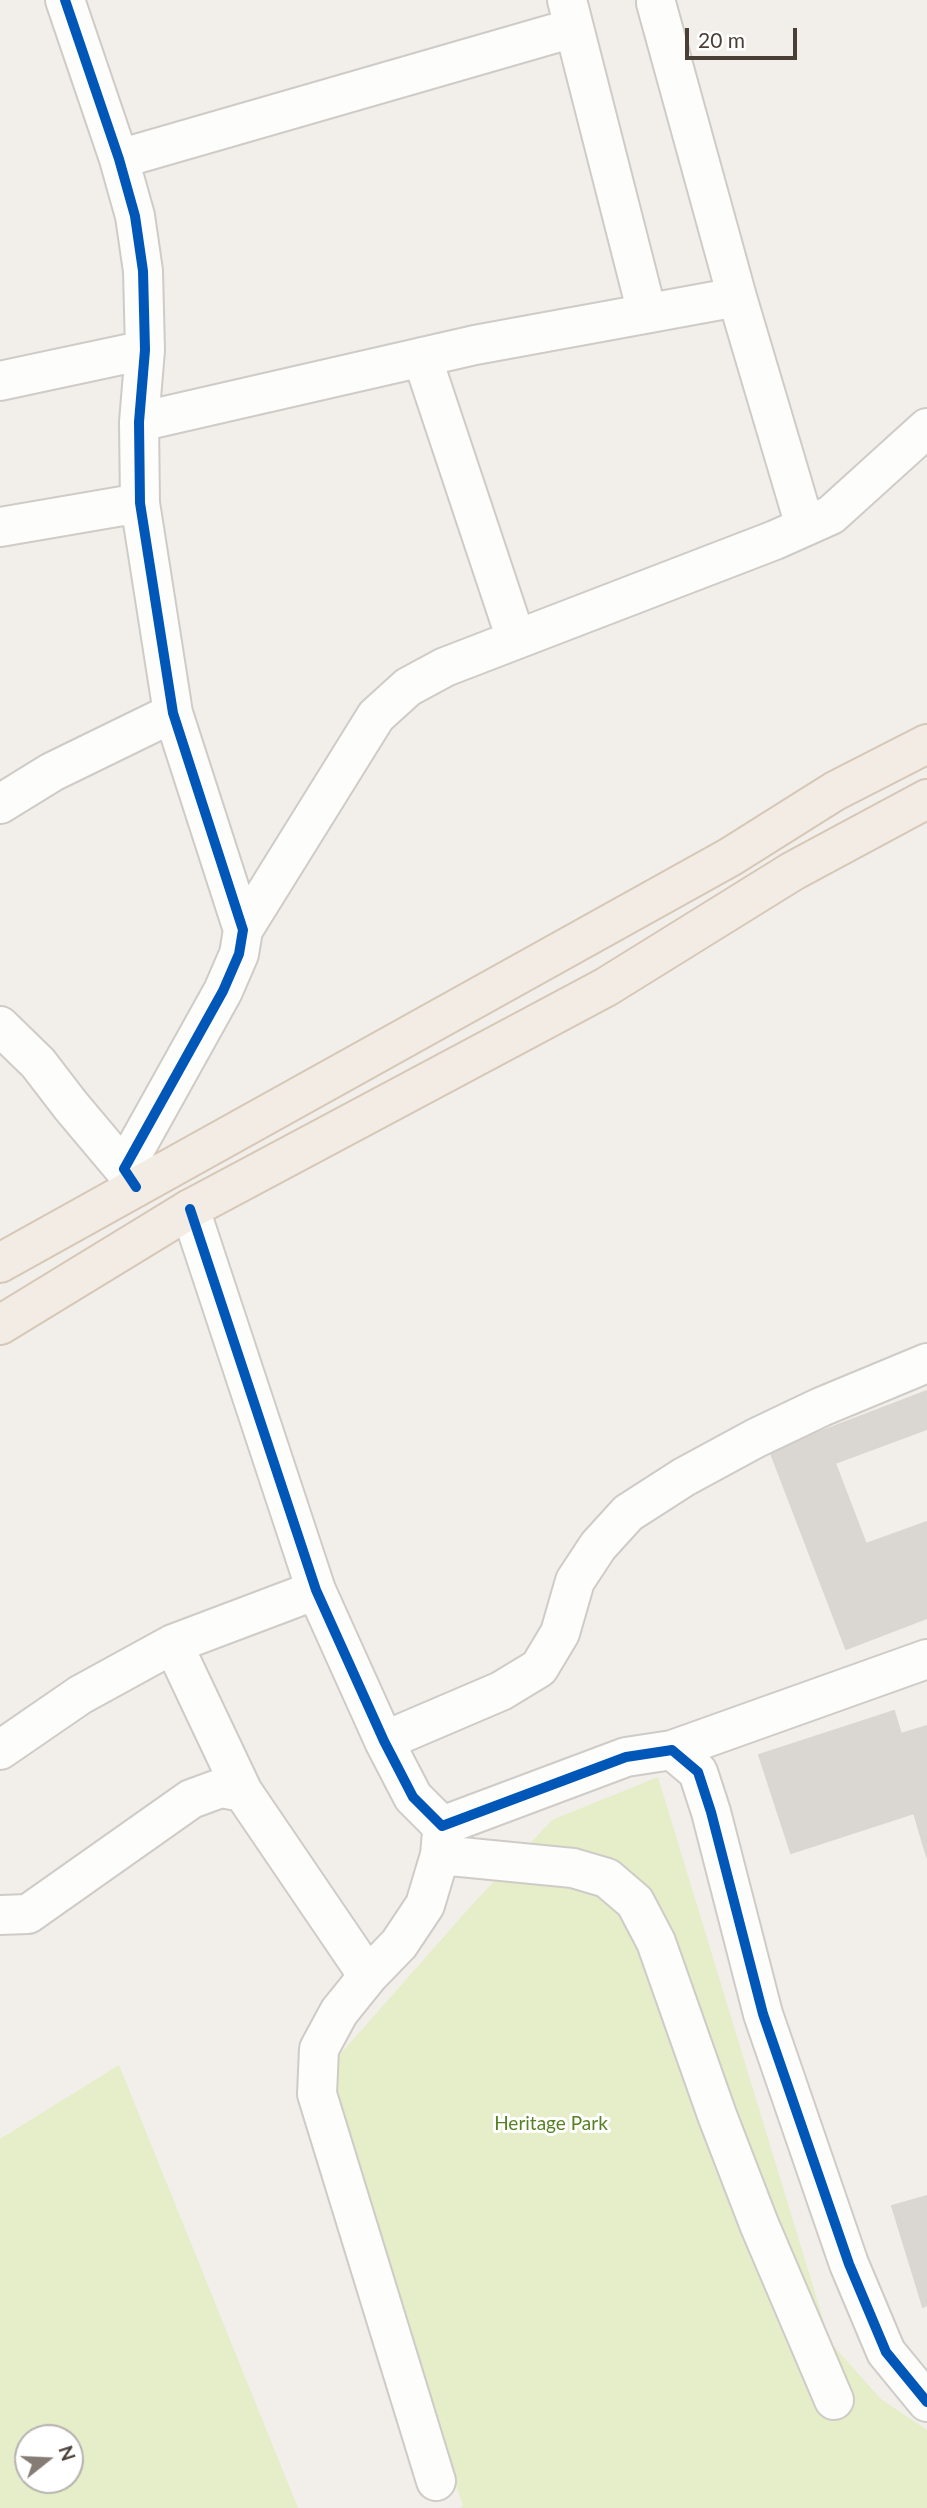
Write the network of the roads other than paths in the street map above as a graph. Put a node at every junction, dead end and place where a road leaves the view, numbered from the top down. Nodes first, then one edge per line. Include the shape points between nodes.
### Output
1 (65, 0) edge
2 (656, 3) dead end
3 (570, 14) edge
4 (119, 159) junction
5 (737, 297) junction
6 (647, 313) junction
7 (145, 350) junction
8 (422, 357) junction
9 (0, 381) edge
10 (139, 422) junction
11 (927, 428) edge
12 (140, 503) junction
13 (805, 526) junction
14 (0, 527) edge
15 (516, 639) junction
16 (173, 713) junction
17 (927, 744) edge
18 (927, 799) edge
19 (0, 804) edge
20 (243, 930) junction
21 (0, 1026) edge
22 (130, 1178) junction
23 (190, 1209) junction
24 (0, 1264) edge
25 (0, 1325) edge
26 (927, 1363) edge
27 (316, 1590) junction
28 (173, 1644) junction
29 (927, 1659) edge
30 (384, 1741) junction
31 (0, 1750) edge
32 (672, 1750) junction
33 (243, 1791) junction
34 (441, 1841) junction
35 (0, 1915) edge
36 (368, 1976) junction
37 (834, 2400) dead end
38 (927, 2402) edge
39 (436, 2481) dead end

1 - 4 street
2 - 5 street
3 - 4 street
3 - 6 street
4 - 7 street via 135,216 143,271
5 - 6 street
5 - 13 street
6 - 8 street
7 - 9 street
7 - 10 street
8 - 10 street
8 - 15 street
10 - 12 street
11 - 13 street via 831,514
12 - 14 street
12 - 16 street
13 - 15 street
15 - 20 street via 433,673 408,687 376,716
16 - 19 street via 52,772
16 - 20 street
17 - 22 main road via 835,791 730,857
18 - 23 main road via 793,871 606,987
20 - 22 street via 239,954 223,991
21 - 22 street via 38,1063
22 - 24 main road
23 - 25 main road
23 - 27 street
26 - 30 street via 756,1438 628,1513 575,1581 559,1633 539,1668 500,1691
27 - 28 street
27 - 30 street
28 - 31 street via 80,1695
28 - 33 street
29 - 32 street
30 - 34 street
32 - 34 street via 626,1757
32 - 38 street via 698,1772 763,2014 849,2264 886,2352
33 - 35 street via 221,1788 191,1799 27,1914
33 - 36 street
34 - 36 street via 425,1905 399,1944
34 - 37 street via 607,1878 635,1902 656,1942 759,2224
36 - 39 street via 339,2012 319,2049 317,2094

